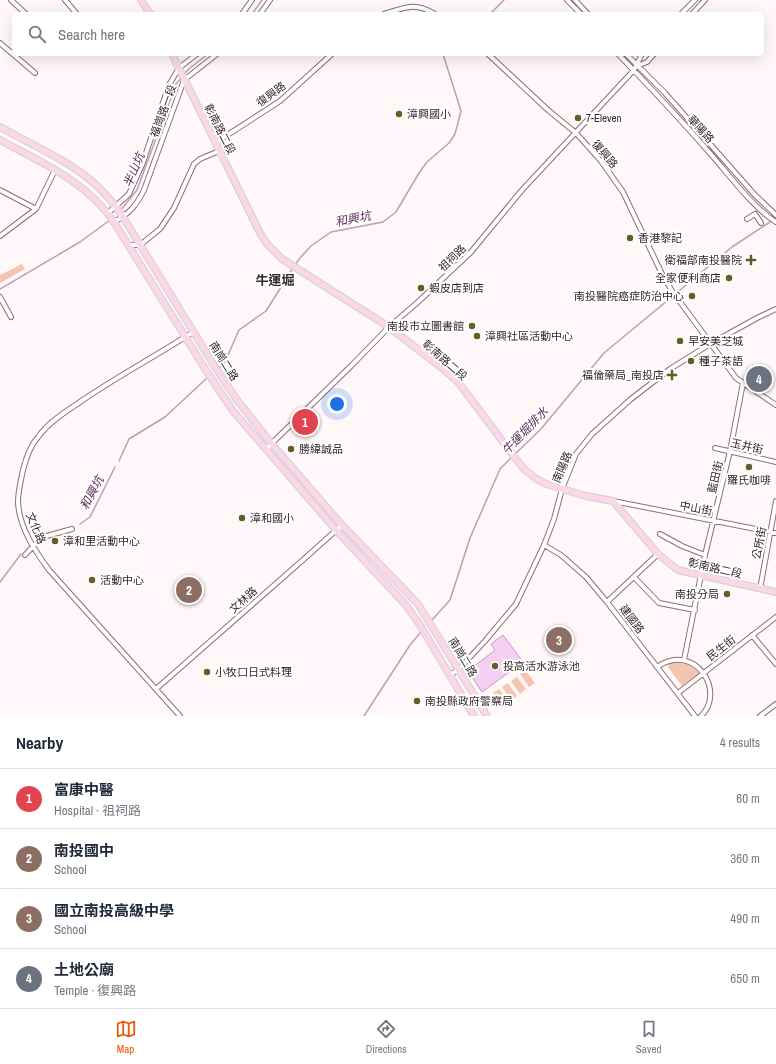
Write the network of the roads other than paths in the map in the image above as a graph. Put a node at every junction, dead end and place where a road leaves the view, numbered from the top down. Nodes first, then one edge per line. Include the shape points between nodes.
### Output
1 (11, 0) edge
2 (66, 0) edge
3 (141, 0) edge
4 (252, 0) edge
5 (270, 0) edge
6 (568, 0) edge
7 (575, 0) edge
8 (695, 0) edge
9 (705, 0) edge
10 (24, 12) edge
11 (75, 12) edge
12 (149, 12) edge
13 (243, 12) edge
14 (261, 12) edge
15 (391, 12) edge
16 (432, 12) edge
17 (579, 12) edge
18 (586, 12) edge
19 (683, 12) edge
20 (694, 12) edge
21 (0, 43) edge
22 (12, 53) edge
23 (15, 56) edge
24 (173, 56) edge
25 (196, 56) edge
26 (214, 56) edge
27 (330, 56) edge
28 (490, 56) edge
29 (620, 56) edge
30 (628, 56) edge
31 (640, 56) edge
32 (652, 56) edge
33 (647, 62) junction
34 (637, 66) junction
35 (634, 70) junction
36 (642, 71) junction
37 (35, 73) dead end
38 (182, 74) junction
39 (0, 128) edge
40 (576, 133) junction
41 (0, 140) edge
42 (215, 143) junction
43 (219, 151) junction
44 (55, 170) junction
45 (0, 190) edge
46 (116, 206) junction
47 (36, 209) junction
48 (108, 213) junction
49 (776, 215) edge
50 (123, 217) junction
51 (748, 219) dead end
52 (114, 222) junction
53 (776, 222) edge
54 (762, 223) dead end
55 (1, 235) edge
56 (128, 245) junction
57 (140, 245) junction
58 (0, 297) edge
59 (776, 309) edge
60 (11, 317) dead end
61 (389, 327) junction
62 (193, 332) junction
63 (185, 337) junction
64 (710, 344) junction
65 (743, 383) junction
66 (776, 405) edge
67 (271, 443) junction
68 (714, 448) dead end
69 (266, 449) junction
70 (730, 452) junction
71 (776, 462) edge
72 (562, 489) junction
73 (613, 501) junction
74 (776, 501) edge
75 (714, 521) junction
76 (342, 525) junction
77 (72, 529) dead end
78 (336, 530) junction
79 (770, 532) junction
80 (776, 533) edge
81 (660, 534) dead end
82 (544, 545) junction
83 (34, 547) junction
84 (658, 554) junction
85 (25, 555) dead end
86 (705, 555) junction
87 (701, 575) junction
88 (634, 577) junction
89 (760, 589) junction
90 (776, 592) edge
91 (607, 602) junction
92 (694, 610) junction
93 (776, 617) edge
94 (752, 635) junction
95 (684, 660) junction
96 (776, 664) edge
97 (657, 667) junction
98 (458, 670) junction
99 (702, 674) junction
100 (450, 675) junction
101 (156, 689) junction
102 (678, 693) junction
103 (776, 704) edge
104 (180, 716) edge
105 (474, 716) edge
106 (487, 716) edge
107 (695, 716) edge
108 (701, 716) edge
109 (760, 716) edge

1 - 10 street
2 - 11 street
3 - 12 main road
4 - 13 street
5 - 14 street
6 - 17 street
7 - 18 street
8 - 19 street
9 - 20 street
15 - 16 street via 413,6 426,8
21 - 22 street
23 - 37 street
24 - 38 main road, 彰南路二段
25 - 38 street, 福崗路一段
26 - 38 street, 福崗路一段
27 - 42 street, 復興路 via 280,101
28 - 40 street, 復興路
29 - 35 street, 華陽路
30 - 34 street, 華陽路
31 - 34 street, 祖祠路
32 - 33 street
33 - 34 street
33 - 36 street
34 - 35 street, 祖祠路
34 - 36 street, 華陽路
35 - 40 street, 祖祠路
35 - 53 street, 華陽路 via 749,197
36 - 49 street, 華陽路
38 - 42 main road, 彰南路二段
38 - 46 street, 福崗路一段 via 170,85 129,194
38 - 50 street, 福崗路一段 via 144,190 136,204
39 - 46 main road, 南崗二路 via 78,170
40 - 61 street, 祖祠路 via 522,190 471,252
40 - 64 street, 復興路 via 601,161 623,192 672,292
41 - 44 main road, 南崗二路
42 - 43 main road, 彰南路二段
43 - 57 street via 194,164 169,216 160,229
43 - 61 main road, 彰南路二段 via 264,239 274,252
44 - 47 street
44 - 48 main road, 南崗二路 via 86,190
45 - 47 street
46 - 48 street, 福崗路一段
46 - 50 main road, 南崗二路
47 - 55 street
48 - 52 main road, 南崗二路
50 - 52 street, 福崗路一段
50 - 57 main road, 南崗二路
51 - 54 street via 755,214
52 - 56 main road, 南崗二路
56 - 57 street
56 - 63 main road, 南崗二路
57 - 62 main road, 南崗二路
58 - 60 street
59 - 64 street, 南陽路
61 - 67 street, 祖祠路
61 - 72 main road, 彰南路二段 via 458,382 524,469 546,484
62 - 63 street, 文化路
62 - 67 main road, 南崗二路 via 237,400
63 - 69 main road, 南崗二路 via 233,411
63 - 83 street, 文化路 via 94,392 48,425 37,437 26,459 18,496 23,526
64 - 65 street via 732,374
64 - 72 street, 南陽路 via 670,369 592,434 576,454
65 - 66 street
65 - 70 street, 藍田街
67 - 69 street, 祖祠路
67 - 76 main road, 南崗二路
68 - 70 street, 玉井街
69 - 78 main road, 南崗二路
70 - 71 street, 玉井街
70 - 75 street, 藍田街
72 - 73 main road, 彰南路二段
72 - 82 street, 南陽路
73 - 75 street, 中山街
73 - 84 main road, 彰南路二段
74 - 79 street, 公所街
75 - 79 street, 中山街
75 - 86 street, 藍田街
76 - 78 street, 文林路
76 - 98 main road, 南崗二路 via 409,594 428,619
77 - 83 street via 43,537
78 - 100 main road, 南崗二路 via 405,604
78 - 101 street, 文林路
79 - 80 street, 中山街
79 - 89 street, 公所街
81 - 86 street
82 - 91 street, 建國路 via 561,555 586,576
82 - 98 street, 南陽路 via 516,604
83 - 85 street
83 - 101 street, 文化路 via 49,570
84 - 87 main road, 彰南路二段 via 678,570
84 - 88 street
86 - 87 street, 藍田街
87 - 89 main road, 彰南路二段
87 - 92 street, 藍田街
88 - 91 street
88 - 92 street via 659,604
89 - 90 main road, 彰南路二段
91 - 97 street, 建國路
92 - 95 street, 藍田街
93 - 94 street, 民生街
94 - 96 street
94 - 99 street, 民生街
95 - 97 street via 665,661
95 - 99 street via 691,662
97 - 102 street, 建國路
98 - 100 street, 南陽路
98 - 106 main road, 南崗二路
99 - 102 street, 民生街
99 - 108 street via 709,684 710,699 707,711
100 - 105 main road, 南崗二路
101 - 104 street, 文化路
102 - 107 street, 建國路
103 - 109 street

